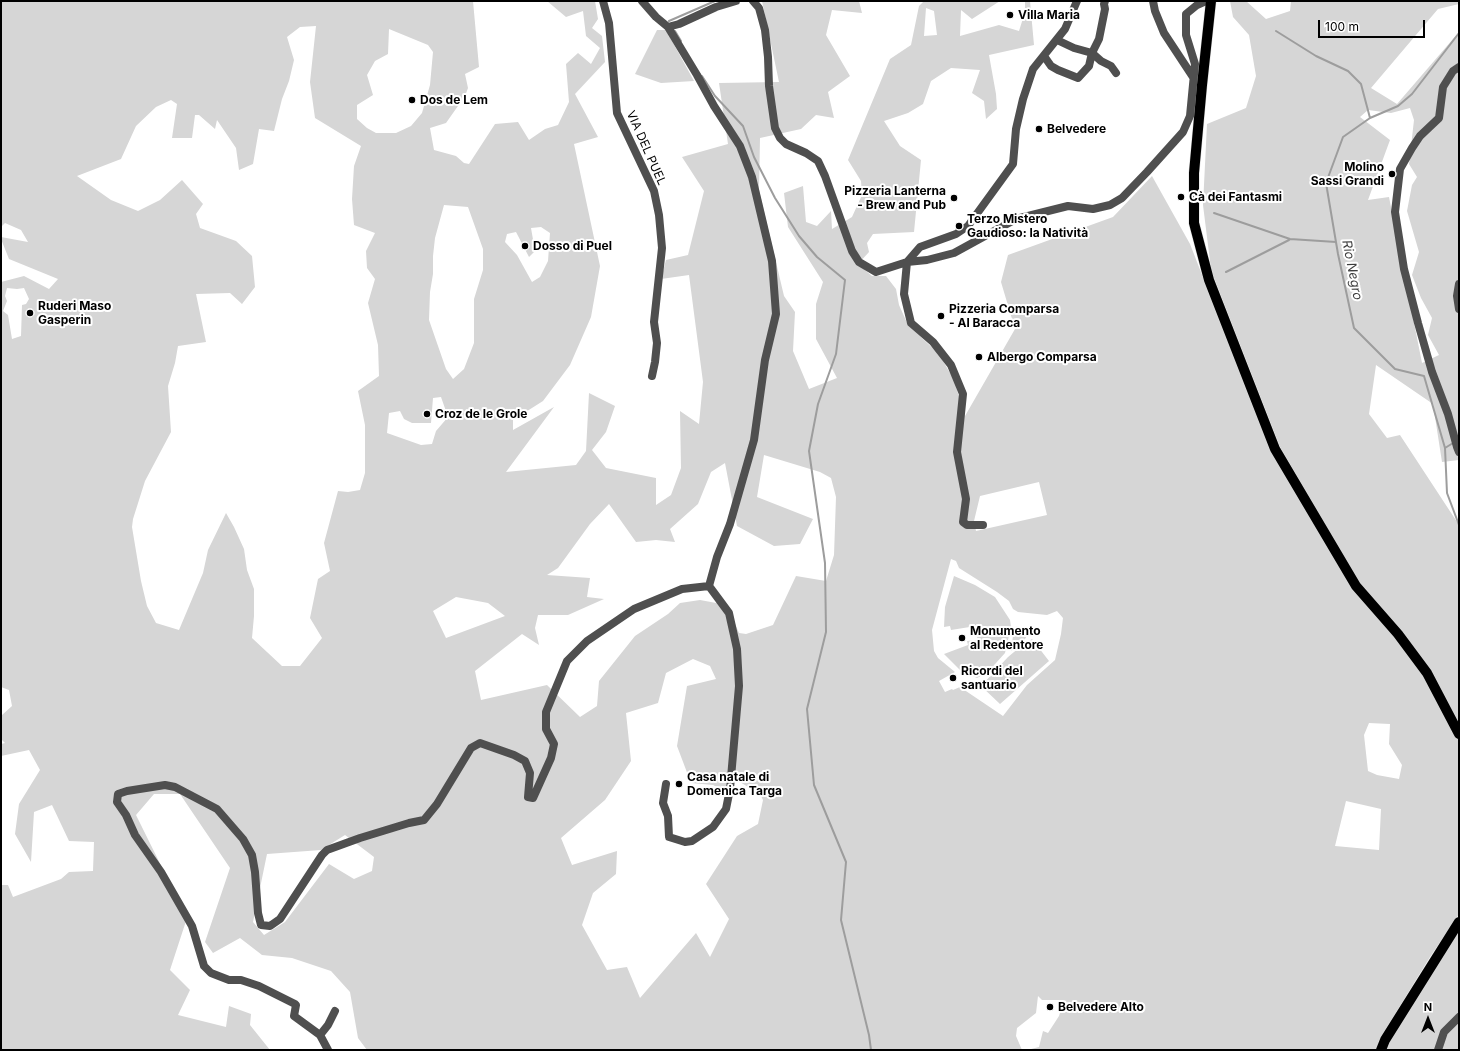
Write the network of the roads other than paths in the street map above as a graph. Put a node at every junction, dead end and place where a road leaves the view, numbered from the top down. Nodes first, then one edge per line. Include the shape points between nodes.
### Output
1 (603, 1) edge
2 (642, 1) edge
3 (736, 1) edge
4 (753, 1) edge
5 (1077, 1) edge
6 (1105, 1) edge
7 (1153, 1) edge
8 (1206, 1) edge
9 (1211, 1) edge
10 (668, 27) junction
11 (1057, 40) junction
12 (1092, 53) junction
13 (1044, 56) junction
14 (1459, 67) edge
15 (1116, 73) dead end
16 (1193, 78) junction
17 (907, 262) junction
18 (1459, 284) edge
19 (1459, 309) edge
20 (652, 376) dead end
21 (1459, 452) edge
22 (983, 525) dead end
23 (709, 586) junction
24 (1459, 734) edge
25 (666, 784) dead end
26 (1459, 922) edge
27 (335, 1011) dead end
28 (1459, 1018) edge
29 (320, 1035) junction
30 (328, 1050) edge
31 (1381, 1050) edge
32 (1438, 1050) edge

1 - 20 street, VIA DEL PUEL via 609,23 617,113 654,191 659,215 662,248 654,322 656,343
2 - 10 street
3 - 10 street
4 - 17 street via 760,8 765,30 772,117 780,138 786,144 818,161 852,251 859,262 876,272
5 - 11 street via 1065,29
6 - 12 street via 1099,39
7 - 16 street via 1164,33
8 - 16 street via 1186,14 1186,35 1194,64
9 - 24 main road via 1194,173 1194,223 1209,280 1276,449 1356,586 1398,634 1427,673
10 - 23 street via 740,146 752,177 772,261 776,314 765,360 754,440
11 - 12 street
11 - 13 street
12 - 13 street via 1089,66 1078,78 1050,66
12 - 15 street
13 - 17 street via 1033,69 1023,99 1016,129 1013,164 968,226 956,234 920,247
14 - 21 street via 1453,71 1443,87 1440,118 1420,136 1400,169 1395,212 1404,269 1418,323
16 - 17 street via 1190,116 1183,132 1116,202 1093,209 1068,206 1016,219 954,253
17 - 22 street via 904,294 910,323 933,342 951,365 963,394 957,452 966,499 963,522 967,525
18 - 19 street
23 - 25 street via 729,613 737,649 739,686 726,809 713,827 692,841 685,842 669,837 668,816 663,803
23 - 29 street via 682,589 634,609 587,641 567,662 546,712 546,729 554,744 551,758 534,798 528,797 530,773 525,761 480,743 471,748 438,804 424,820 327,850 280,919 270,926 261,925 258,913 252,854 243,839 217,809 175,787 164,785 127,790 118,794 117,802 135,835 161,872 192,926 204,966 211,973 229,980 241,980 259,986 295,1004 294,1016
26 - 31 main road
27 - 29 street
28 - 32 street via 1444,1032
29 - 30 street

